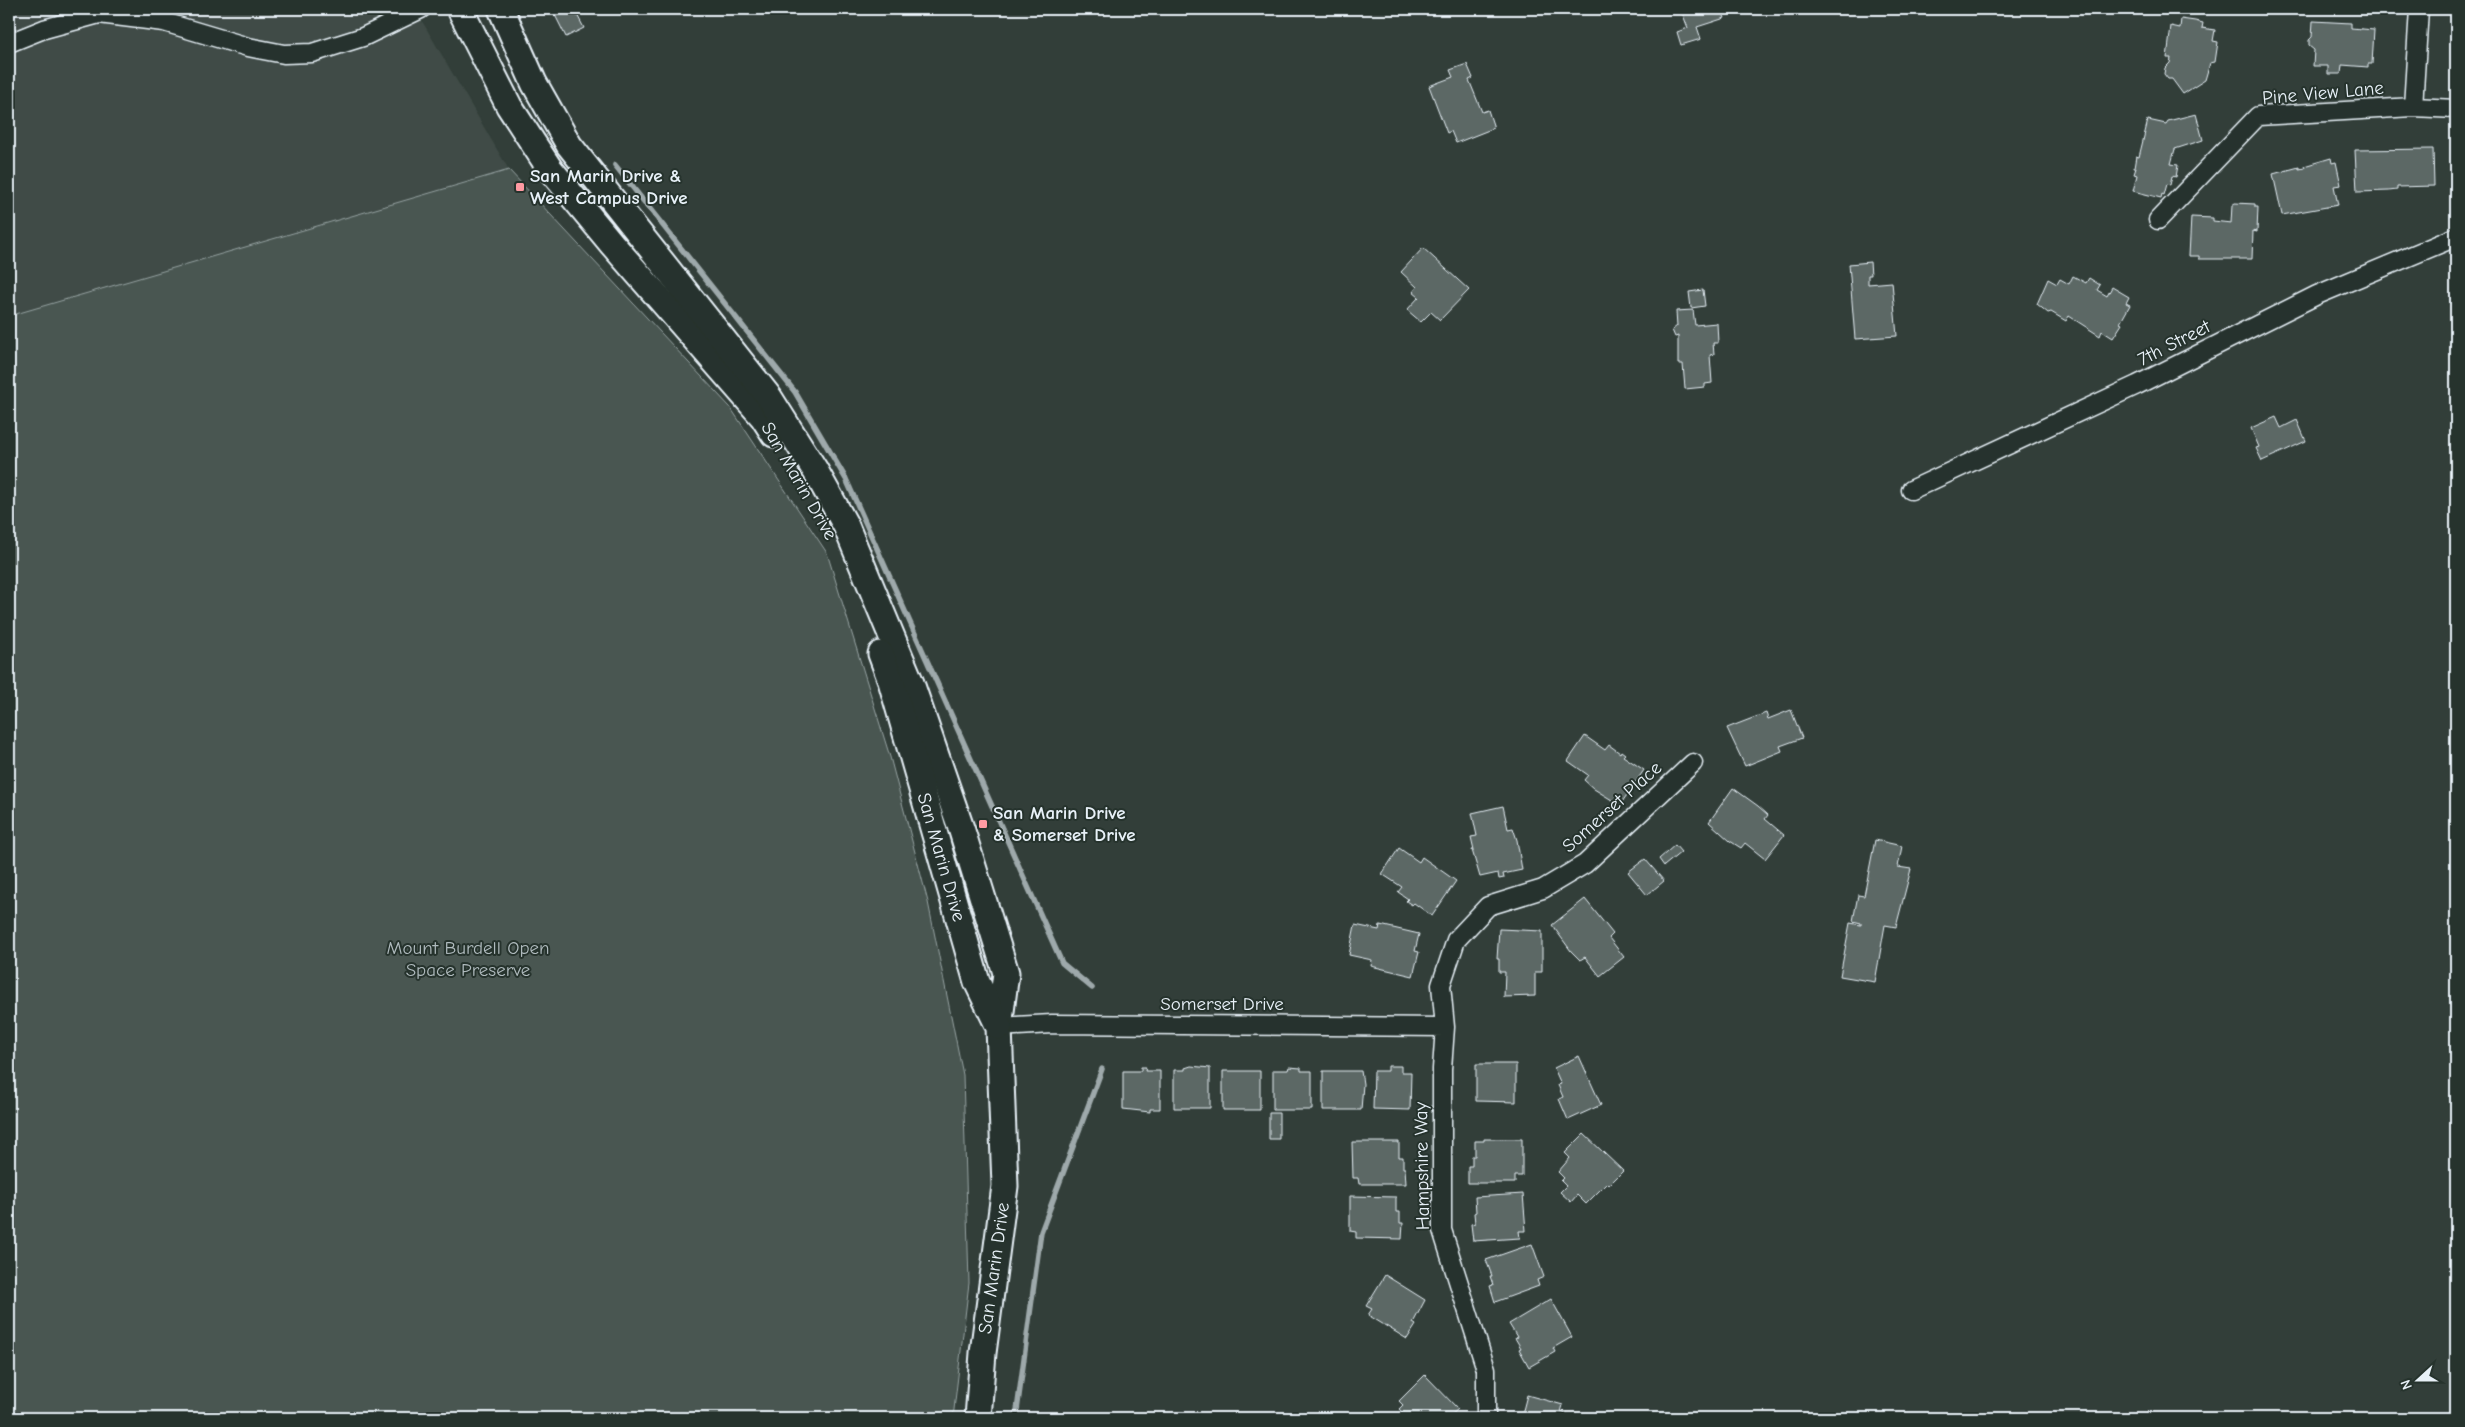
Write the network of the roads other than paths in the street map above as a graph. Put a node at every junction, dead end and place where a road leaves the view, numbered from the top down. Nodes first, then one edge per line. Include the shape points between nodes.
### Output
1 (421, 9) edge
2 (460, 9) edge
3 (501, 9) edge
4 (2419, 9) edge
5 (98, 11) edge
6 (9, 43) edge
7 (2413, 107) junction
8 (2456, 108) edge
9 (2158, 220) dead end
10 (2456, 237) edge
11 (1911, 490) dead end
12 (1693, 763) dead end
13 (999, 1027) junction
14 (1445, 1027) junction
15 (978, 1418) edge
16 (1486, 1418) edge

1 - 5 street via 363,37 312,52 284,54 248,47 164,22
2 - 13 main road, San Marin Drive via 509,106 550,169 763,417 806,486 853,580 891,681 977,982
3 - 13 main road, San Marin Drive via 534,83 569,145 769,397 816,470 846,526 910,683 962,831 1006,972
4 - 7 street
5 - 6 street
7 - 8 street, Pine View Lane
7 - 9 street, Pine View Lane via 2258,116
10 - 11 street, 7th Street via 2316,296 2137,385
12 - 14 street, Somerset Place via 1585,864 1544,889 1488,906 1456,940 1441,984
13 - 14 street, Somerset Drive via 1052,1024
13 - 15 main road, San Marin Drive via 1005,1186 982,1353
14 - 16 street, Hampshire Way via 1442,1230 1486,1369

